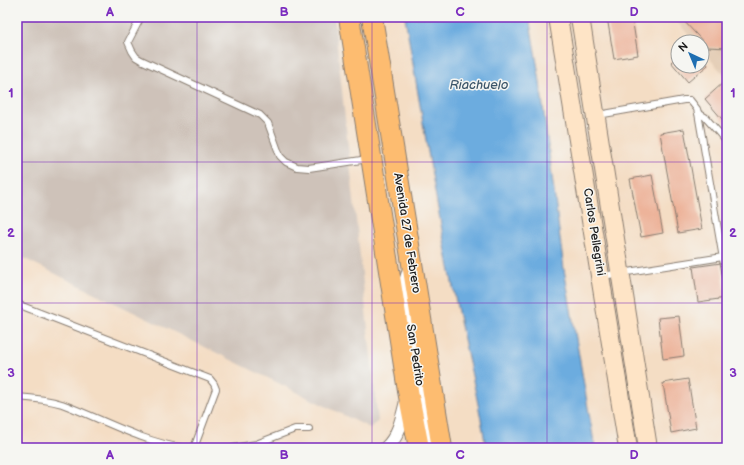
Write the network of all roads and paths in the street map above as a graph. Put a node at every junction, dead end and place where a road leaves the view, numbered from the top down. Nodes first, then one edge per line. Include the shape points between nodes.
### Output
1 (141, 17) edge
2 (349, 17) edge
3 (372, 17) edge
4 (558, 17) edge
5 (580, 17) edge
6 (698, 113) junction
7 (595, 116) junction
8 (727, 142) edge
9 (372, 159) junction
10 (723, 257) junction
11 (411, 262) junction
12 (621, 274) junction
13 (601, 276) junction
14 (727, 282) edge
15 (17, 304) edge
16 (408, 391) junction
17 (17, 397) edge
18 (309, 430) dead end
19 (183, 448) edge
20 (194, 448) edge
21 (233, 448) edge
22 (386, 448) edge
23 (419, 448) edge
24 (430, 448) edge
25 (442, 448) edge
26 (628, 448) edge
27 (648, 448) edge

1 - 9 lane via 128,42 136,57 260,115 268,123 280,156 286,162 297,167 309,168
2 - 9 main road, Avenida 27 de Febrero
3 - 11 main road, Avenida 27 de Febrero
4 - 13 main road, Carlos Pellegrini
5 - 7 main road, Carlos Pellegrini
6 - 7 lane via 690,100 684,100
6 - 8 lane via 706,117
6 - 10 lane
7 - 12 main road, Carlos Pellegrini
9 - 16 main road, Avenida 27 de Febrero
10 - 12 lane
10 - 14 lane
11 - 24 street, San Pedrito via 404,287
11 - 25 main road, Avenida 27 de Febrero
12 - 13 lane
12 - 27 main road, Carlos Pellegrini
13 - 26 main road, Carlos Pellegrini
15 - 20 lane via 210,379 216,389
16 - 22 street, San Pedrito via 397,433
16 - 23 main road, Avenida 27 de Febrero
17 - 19 lane via 61,404 115,427
18 - 21 lane via 295,429 256,444

